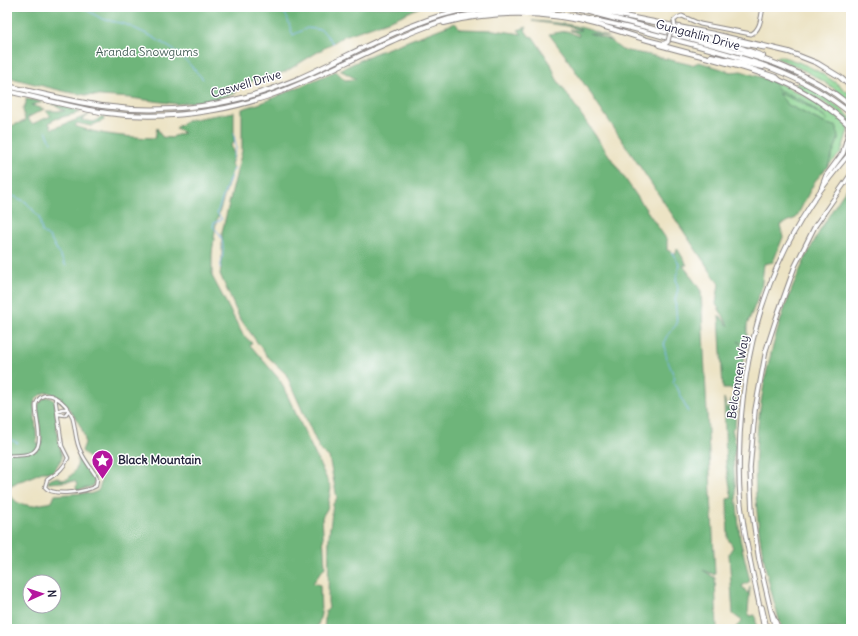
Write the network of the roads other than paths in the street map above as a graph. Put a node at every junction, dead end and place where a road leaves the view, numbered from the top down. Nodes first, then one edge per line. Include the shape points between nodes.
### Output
1 (477, 7) edge
2 (564, 7) edge
3 (578, 7) edge
4 (763, 7) edge
5 (606, 27) junction
6 (673, 28) junction
7 (695, 35) junction
8 (668, 42) junction
9 (389, 43) junction
10 (789, 52) junction
11 (705, 55) junction
12 (776, 70) junction
13 (794, 70) junction
14 (781, 81) junction
15 (7, 86) edge
16 (851, 87) edge
17 (7, 91) edge
18 (851, 106) edge
19 (851, 114) edge
20 (850, 125) edge
21 (851, 152) edge
22 (851, 174) edge
23 (822, 187) junction
24 (55, 397) junction
25 (68, 410) junction
26 (58, 413) junction
27 (7, 456) edge
28 (754, 579) junction
29 (770, 606) junction
30 (764, 629) edge
31 (768, 629) edge
32 (775, 629) edge
33 (778, 629) edge

1 - 15 highway, Caswell Drive via 429,19 281,85 215,104 174,109 102,106
2 - 13 highway, Gungahlin Drive via 747,54
3 - 10 highway
4 - 6 street, bridge via 758,30 751,34 700,24 682,16 674,21
5 - 8 highway via 644,40 664,44
5 - 9 highway via 542,14 491,15 464,18 438,25
5 - 14 highway via 643,41 741,67
6 - 7 street
6 - 8 street, bridge
7 - 10 street
7 - 13 highway via 751,51
8 - 11 street via 672,47
9 - 12 highway, Gungahlin Drive via 427,26 453,18 493,10 538,10 573,14 624,26 741,57
9 - 17 highway, Caswell Drive via 279,93 215,110 175,115 108,113
10 - 16 highway via 817,63
11 - 12 highway
11 - 14 street via 757,70
12 - 19 highway, Gungahlin Drive via 811,86
13 - 18 highway, Gungahlin Drive via 825,87
14 - 20 highway via 816,100
20 - 23 highway via 843,152 825,178
21 - 23 main road, Belconnen Way
22 - 29 main road, Belconnen Way via 815,226 795,266 766,350 759,387 750,468 752,512 759,560
23 - 28 main road, Belconnen Way via 780,259 760,311 751,346 742,408 739,467 742,512
24 - 25 street
24 - 26 street
24 - 27 street via 45,395 39,398 36,404 39,438 37,449 29,454
25 - 26 street via 62,408
25 - 26 street via 65,415
25 - 26 street via 72,415 80,451 96,476 97,483 90,489 78,492 53,492 45,487 47,480 58,473 68,458 62,446
28 - 30 main road, Belconnen Way
28 - 31 main road
29 - 32 main road, Belconnen Way
29 - 33 street

